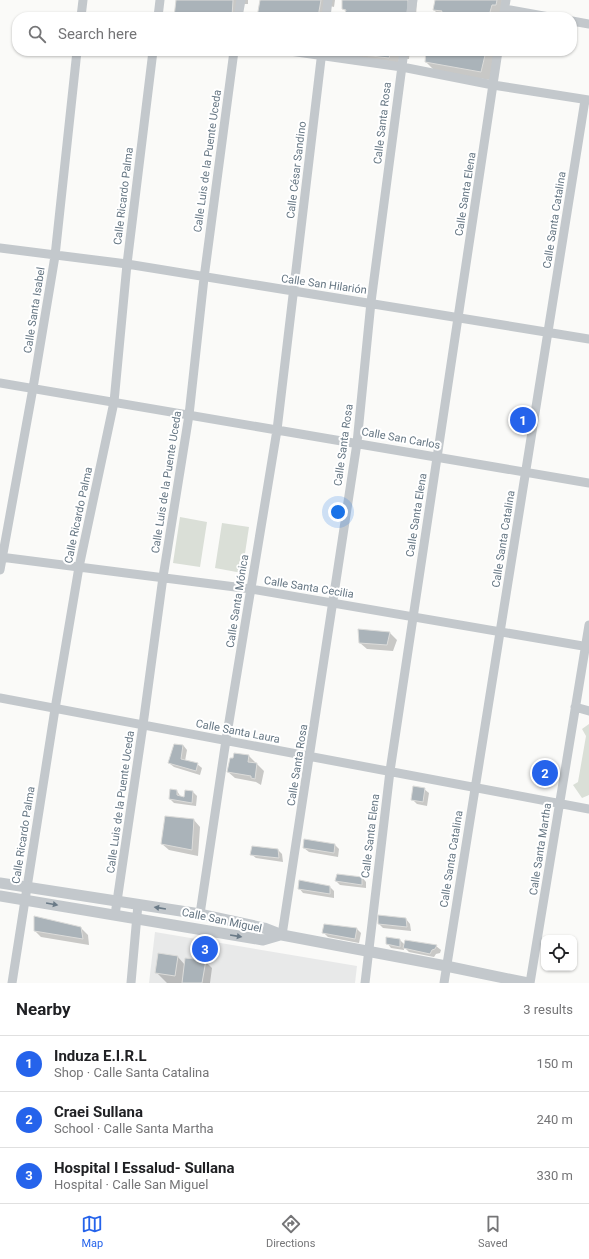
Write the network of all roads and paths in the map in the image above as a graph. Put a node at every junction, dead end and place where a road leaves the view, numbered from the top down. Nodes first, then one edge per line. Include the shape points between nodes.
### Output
1 (83, 0) edge
2 (160, 0) edge
3 (241, 0) edge
4 (328, 0) edge
5 (413, 0) edge
6 (505, 9) edge
7 (82, 12) edge
8 (159, 12) edge
9 (239, 12) edge
10 (327, 12) edge
11 (411, 12) edge
12 (522, 12) edge
13 (577, 22) edge
14 (589, 24) edge
15 (76, 56) edge
16 (152, 56) edge
17 (233, 56) edge
18 (322, 56) edge
19 (339, 56) edge
20 (403, 56) edge
21 (497, 56) edge
22 (402, 67) junction
23 (493, 85) junction
24 (587, 100) edge
25 (0, 248) edge
26 (55, 256) junction
27 (127, 264) junction
28 (204, 278) junction
29 (294, 292) junction
30 (372, 302) junction
31 (458, 317) junction
32 (548, 331) junction
33 (589, 339) edge
34 (0, 383) edge
35 (33, 388) junction
36 (114, 402) junction
37 (189, 415) junction
38 (277, 430) junction
39 (357, 443) junction
40 (437, 457) junction
41 (526, 472) junction
42 (589, 483) edge
43 (1, 557) edge
44 (79, 567) junction
45 (0, 570) edge
46 (163, 577) junction
47 (251, 589) junction
48 (332, 602) junction
49 (413, 616) junction
50 (589, 625) edge
51 (500, 631) junction
52 (587, 646) edge
53 (0, 698) edge
54 (575, 707) junction
55 (55, 709) junction
56 (589, 711) edge
57 (143, 725) junction
58 (226, 740) junction
59 (310, 756) junction
60 (390, 772) junction
61 (475, 788) junction
62 (560, 803) junction
63 (589, 809) edge
64 (0, 883) edge
65 (27, 886) junction
66 (0, 896) edge
67 (26, 900) junction
68 (118, 901) junction
69 (138, 904) junction
70 (200, 914) junction
71 (115, 915) junction
72 (137, 920) junction
73 (281, 935) junction
74 (369, 953) junction
75 (446, 966) junction
76 (12, 983) edge
77 (131, 983) edge
78 (365, 983) edge
79 (444, 983) edge
80 (529, 983) edge

1 - 7 street
2 - 8 street
3 - 9 street
4 - 10 street
5 - 11 street
6 - 12 street
13 - 14 street
15 - 26 street, Calle Santa Isabel
16 - 27 street, Calle Ricardo Palma
17 - 28 street, Calle Luis de la Puente Uceda
18 - 29 street, Calle César Sandino
19 - 22 street
20 - 22 street, Calle Santa Rosa
21 - 23 street, Calle Santa Elena
22 - 23 street
22 - 30 street, Calle Santa Rosa
23 - 24 street
23 - 31 street, Calle Santa Elena
24 - 32 street, Calle Santa Catalina
25 - 26 street, Calle San Hilarión
26 - 27 street, Calle San Hilarión
26 - 35 street, Calle Santa Isabel
27 - 28 street, Calle San Hilarión
27 - 36 street, Calle Ricardo Palma
28 - 29 street, Calle San Hilarión
28 - 37 street, Calle Luis de la Puente Uceda
29 - 30 street, Calle San Hilarión
29 - 38 street, Calle Santa Mónica
30 - 31 street, Calle San Hilarión
30 - 39 street, Calle Santa Rosa
31 - 32 street, Calle San Hilarión
31 - 40 street, Calle Santa Elena
32 - 33 street, Calle San Hilarión
32 - 41 street, Calle Santa Catalina
34 - 35 street, Calle San Carlos
35 - 36 street, Calle San Carlos
35 - 43 street, Calle Santa Isabel
36 - 37 street, Calle San Carlos
36 - 44 street, Calle Ricardo Palma
37 - 38 street, Calle San Carlos
37 - 46 street, Calle Luis de la Puente Uceda
38 - 39 street, Calle San Carlos
38 - 47 street, Calle Santa Mónica
39 - 40 street, Calle San Carlos
39 - 48 street, Calle Santa Rosa
40 - 41 street, Calle San Carlos
40 - 49 street, Calle Santa Elena
41 - 42 street, Calle San Carlos
41 - 51 street, Calle Santa Catalina
43 - 44 street, Calle Santa Cecilia
43 - 45 street, Calle Santa Isabel
44 - 46 street, Calle Santa Cecilia
44 - 55 street, Calle Ricardo Palma
46 - 47 street, Calle Santa Cecilia
46 - 57 street, Calle Luis de la Puente Uceda
47 - 48 street, Calle Santa Cecilia
47 - 58 street, Calle Santa Mónica
48 - 49 street, Calle Santa Cecilia
48 - 59 street, Calle Santa Rosa
49 - 51 street, Calle Santa Cecilia
49 - 60 street, Calle Santa Elena
50 - 52 street, Calle Santa Martha
51 - 52 street, Calle Santa Cecilia
51 - 61 street, Calle Santa Catalina
52 - 54 street, Calle Santa Martha
53 - 55 street, Calle Santa Laura
54 - 56 street
54 - 62 street, Calle Santa Martha
55 - 57 street, Calle Santa Laura
55 - 65 street, Calle Ricardo Palma
57 - 58 street, Calle Santa Laura
57 - 68 street, Calle Luis de la Puente Uceda
58 - 59 street, Calle Santa Laura
58 - 70 street, Calle Santa Mónica
59 - 60 street, Calle Santa Laura
59 - 73 street, Calle Santa Rosa
60 - 61 street, Calle Santa Laura
60 - 74 street, Calle Santa Elena
61 - 62 street, Calle Santa Laura
61 - 75 street, Calle Santa Catalina
62 - 63 street, Calle Santa Laura
62 - 80 street, Calle Santa Martha
64 - 65 street, Calle San Miguel
65 - 67 street, Calle Ricardo Palma
65 - 68 street, Calle San Miguel
66 - 67 street, Calle San Miguel
67 -> 71 street, Calle San Miguel
67 - 76 street, Calle Ricardo Palma
68 - 69 street, Calle San Miguel
68 - 71 street, Calle Luis de la Puente Uceda
70 -> 69 street, Calle San Miguel
69 - 72 street
70 - 73 street, Calle San Miguel via 264,928
71 - 72 street, Calle San Miguel
72 -> 73 street, Calle San Miguel via 263,940
72 - 77 street
73 - 74 street
74 - 75 street
74 - 78 street, Calle Santa Elena
75 - 79 street, Calle Santa Catalina
75 - 80 street

